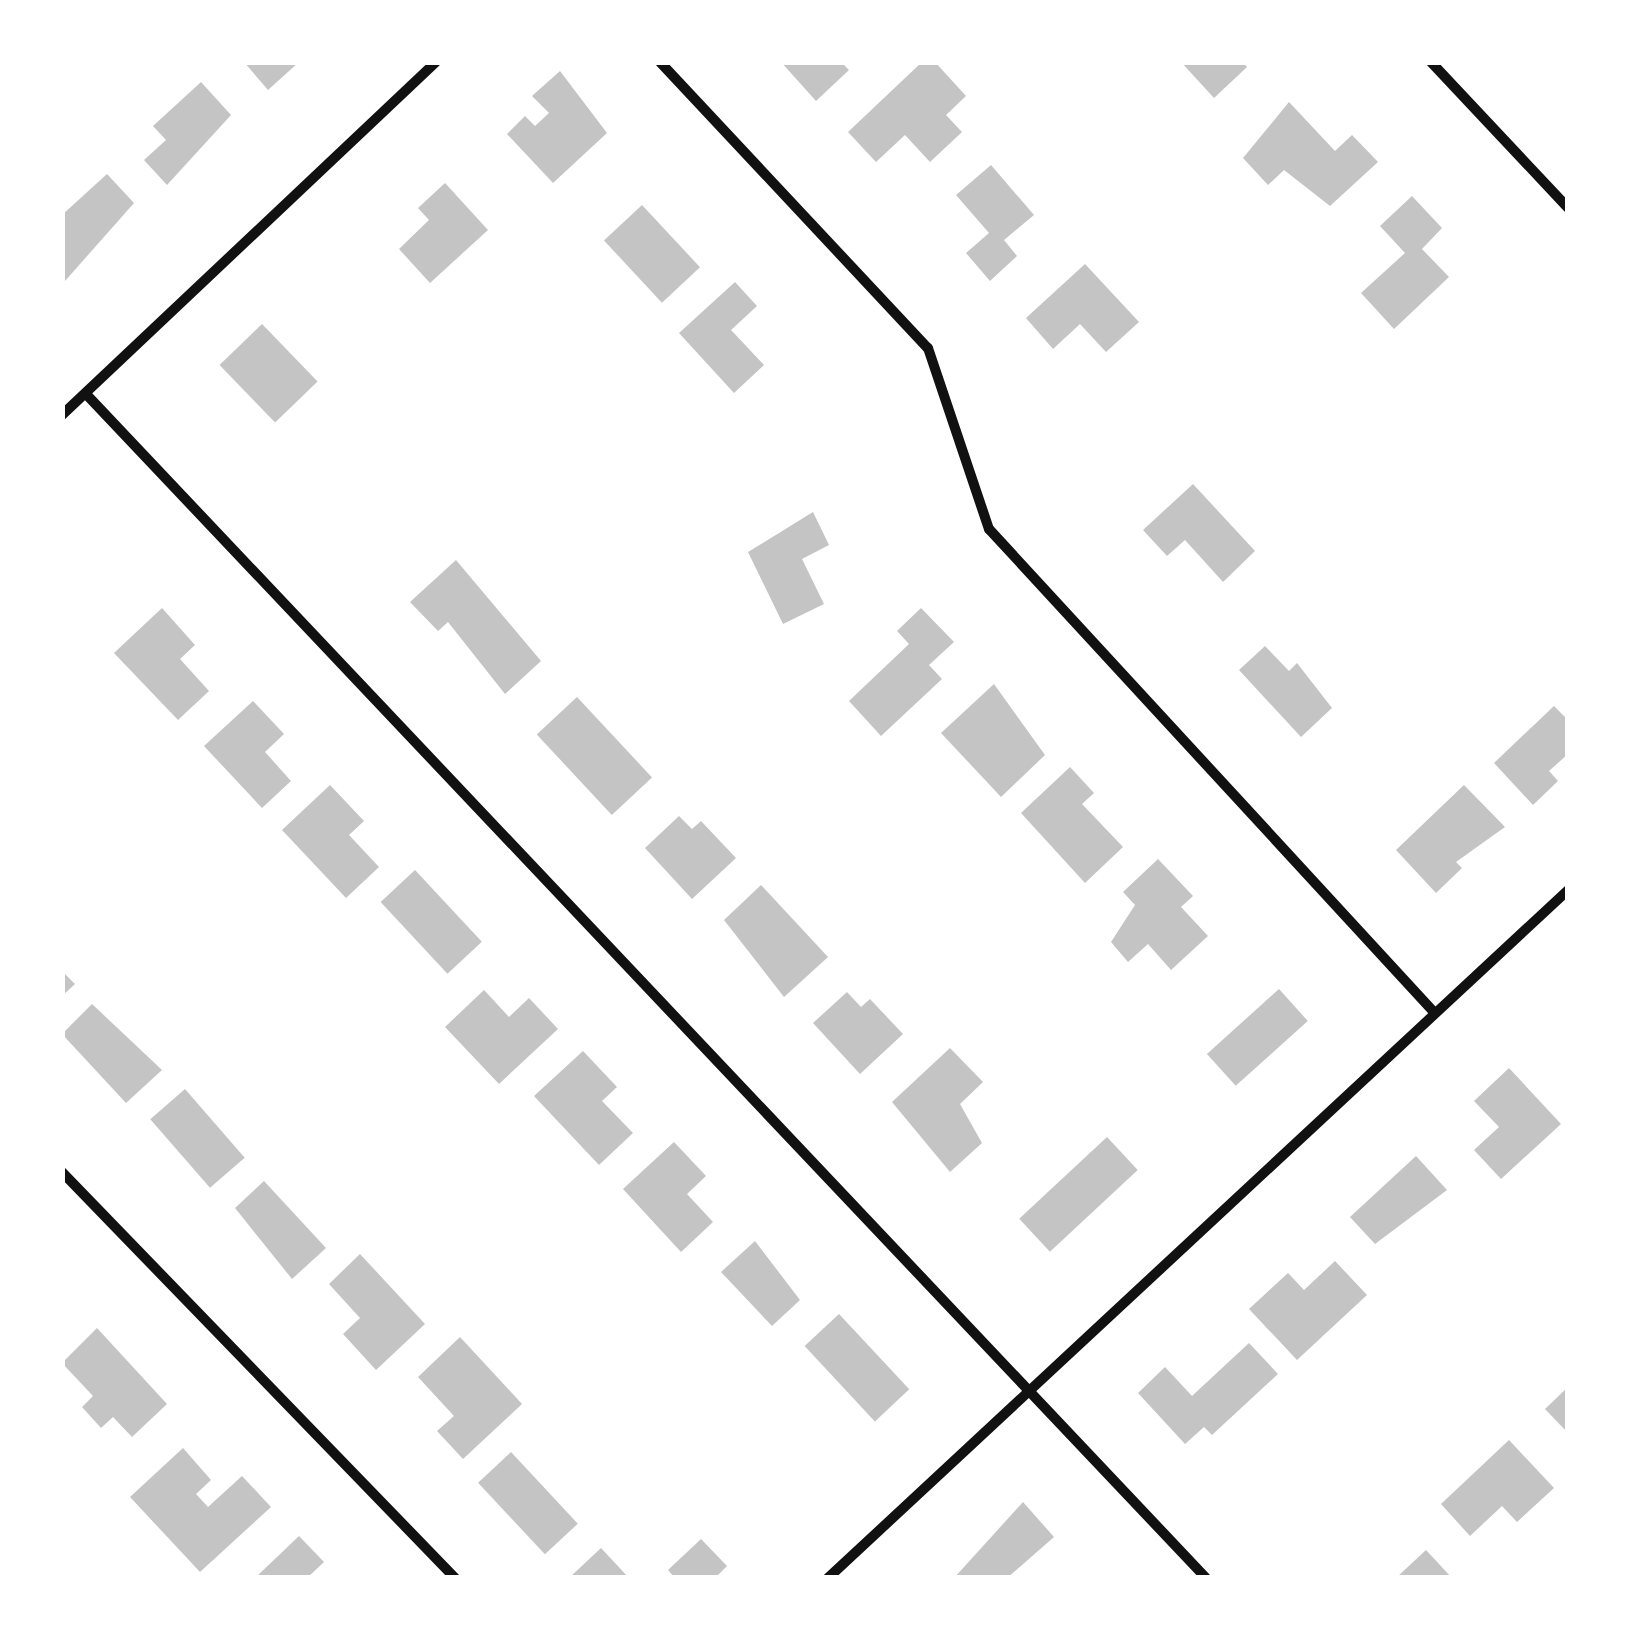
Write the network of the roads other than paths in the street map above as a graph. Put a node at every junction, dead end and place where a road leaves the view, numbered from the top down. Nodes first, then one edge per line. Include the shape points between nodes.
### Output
1 (436, 62) edge
2 (660, 62) edge
3 (1431, 62) edge
4 (1568, 208) edge
5 (86, 394) junction
6 (62, 416) edge
7 (1568, 890) edge
8 (1432, 1010) junction
9 (62, 1172) edge
10 (1023, 1388) junction
11 (455, 1578) edge
12 (828, 1578) edge
13 (1206, 1578) edge

1 - 5 street
2 - 8 street via 928,348 990,529
3 - 4 street
5 - 6 street
5 - 10 street
7 - 8 street
8 - 10 street
9 - 11 street
10 - 12 street
10 - 13 street

